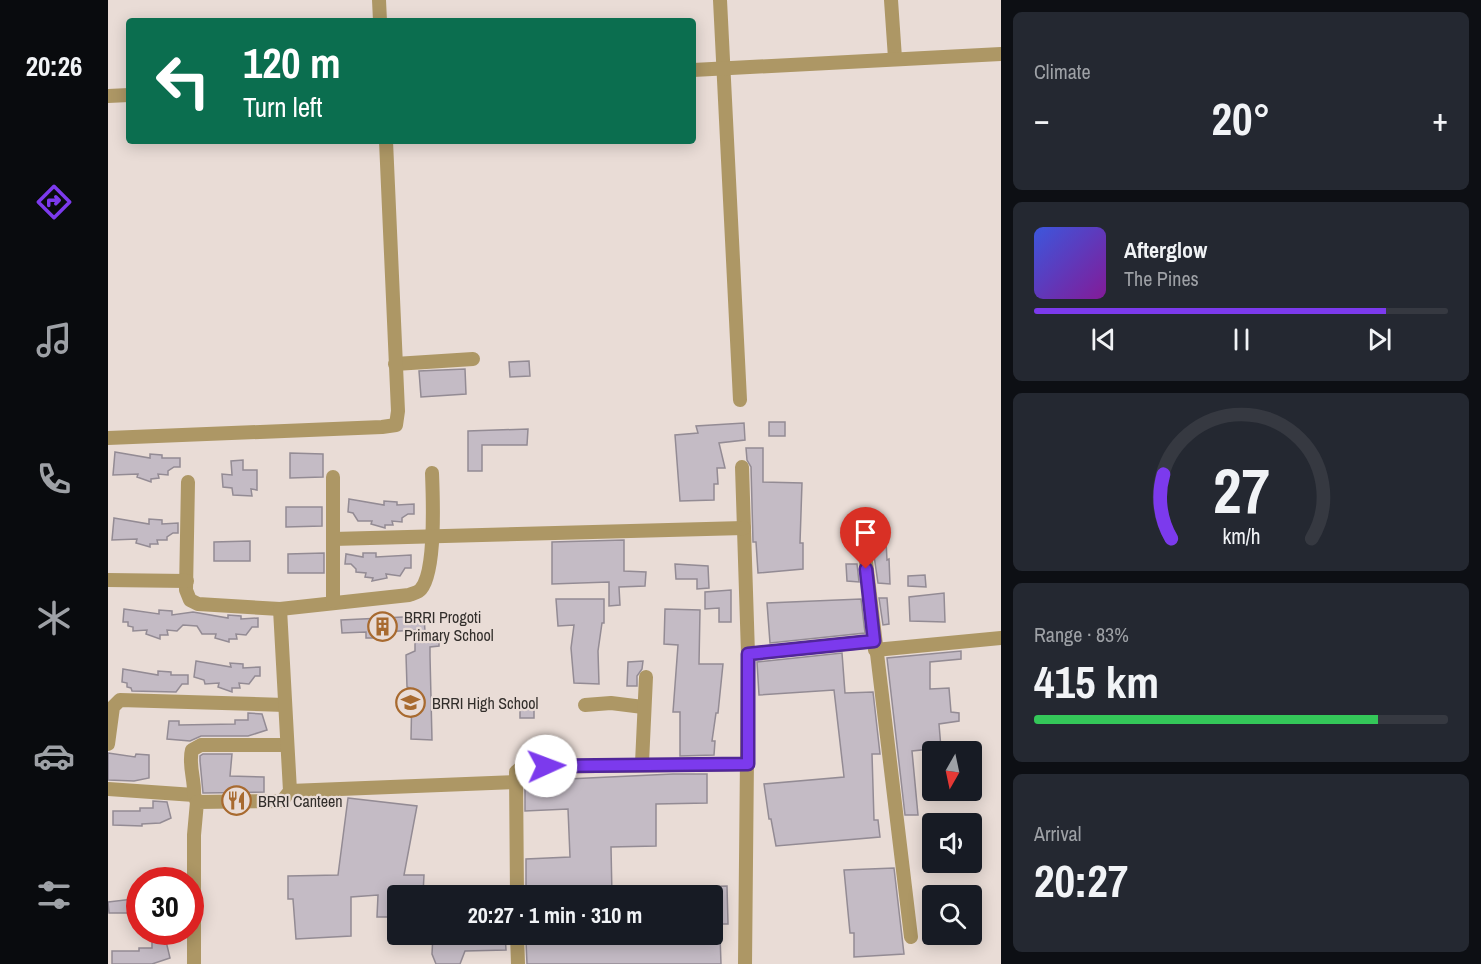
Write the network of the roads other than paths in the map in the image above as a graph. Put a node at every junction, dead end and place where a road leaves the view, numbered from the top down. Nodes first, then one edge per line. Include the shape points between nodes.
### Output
1 (379, 0) edge
2 (720, 0) edge
3 (891, 0) edge
4 (380, 18) edge
5 (1001, 54) edge
6 (895, 58) junction
7 (725, 69) junction
8 (696, 70) edge
9 (126, 95) edge
10 (108, 96) edge
11 (386, 144) edge
12 (473, 359) dead end
13 (395, 364) junction
14 (740, 400) dead end
15 (108, 438) edge
16 (741, 467) dead end
17 (432, 474) dead end
18 (333, 477) dead end
19 (188, 482) dead end
20 (744, 528) junction
21 (433, 536) junction
22 (333, 539) junction
23 (864, 545) dead end
24 (108, 580) edge
25 (187, 580) junction
26 (333, 601) junction
27 (280, 609) junction
28 (1001, 638) edge
29 (874, 645) junction
30 (748, 654) junction
31 (646, 677) dead end
32 (285, 705) junction
33 (585, 705) dead end
34 (644, 707) junction
35 (108, 744) edge
36 (287, 745) junction
37 (642, 764) junction
38 (748, 764) junction
39 (515, 782) junction
40 (108, 789) edge
41 (290, 790) junction
42 (195, 798) junction
43 (517, 885) edge
44 (911, 937) dead end
45 (518, 945) edge
46 (194, 964) edge
47 (518, 964) edge
48 (745, 964) edge

1 - 4 street
2 - 7 street
3 - 6 street
5 - 6 street
6 - 7 street
7 - 8 street
7 - 14 street
9 - 10 street
11 - 13 street
12 - 13 street
13 - 15 street via 396,425
16 - 20 street
17 - 21 street
18 - 22 street
19 - 25 street
20 - 21 street
20 - 30 street
21 - 22 street
21 - 26 street via 419,591
22 - 26 street
23 - 29 street
24 - 25 street
25 - 27 street via 190,600 198,604
26 - 27 street
27 - 32 street
28 - 29 street
29 - 30 street
29 - 44 street
30 - 38 street
31 - 34 street
32 - 35 street via 120,700 113,707
32 - 36 street
33 - 34 street
34 - 37 street
36 - 41 street
36 - 42 street via 201,745 192,750
37 - 38 street
37 - 39 street via 522,767 516,772
38 - 48 street
39 - 41 street
39 - 43 street
40 - 42 street
41 - 42 street via 282,801
42 - 46 street
45 - 47 street

